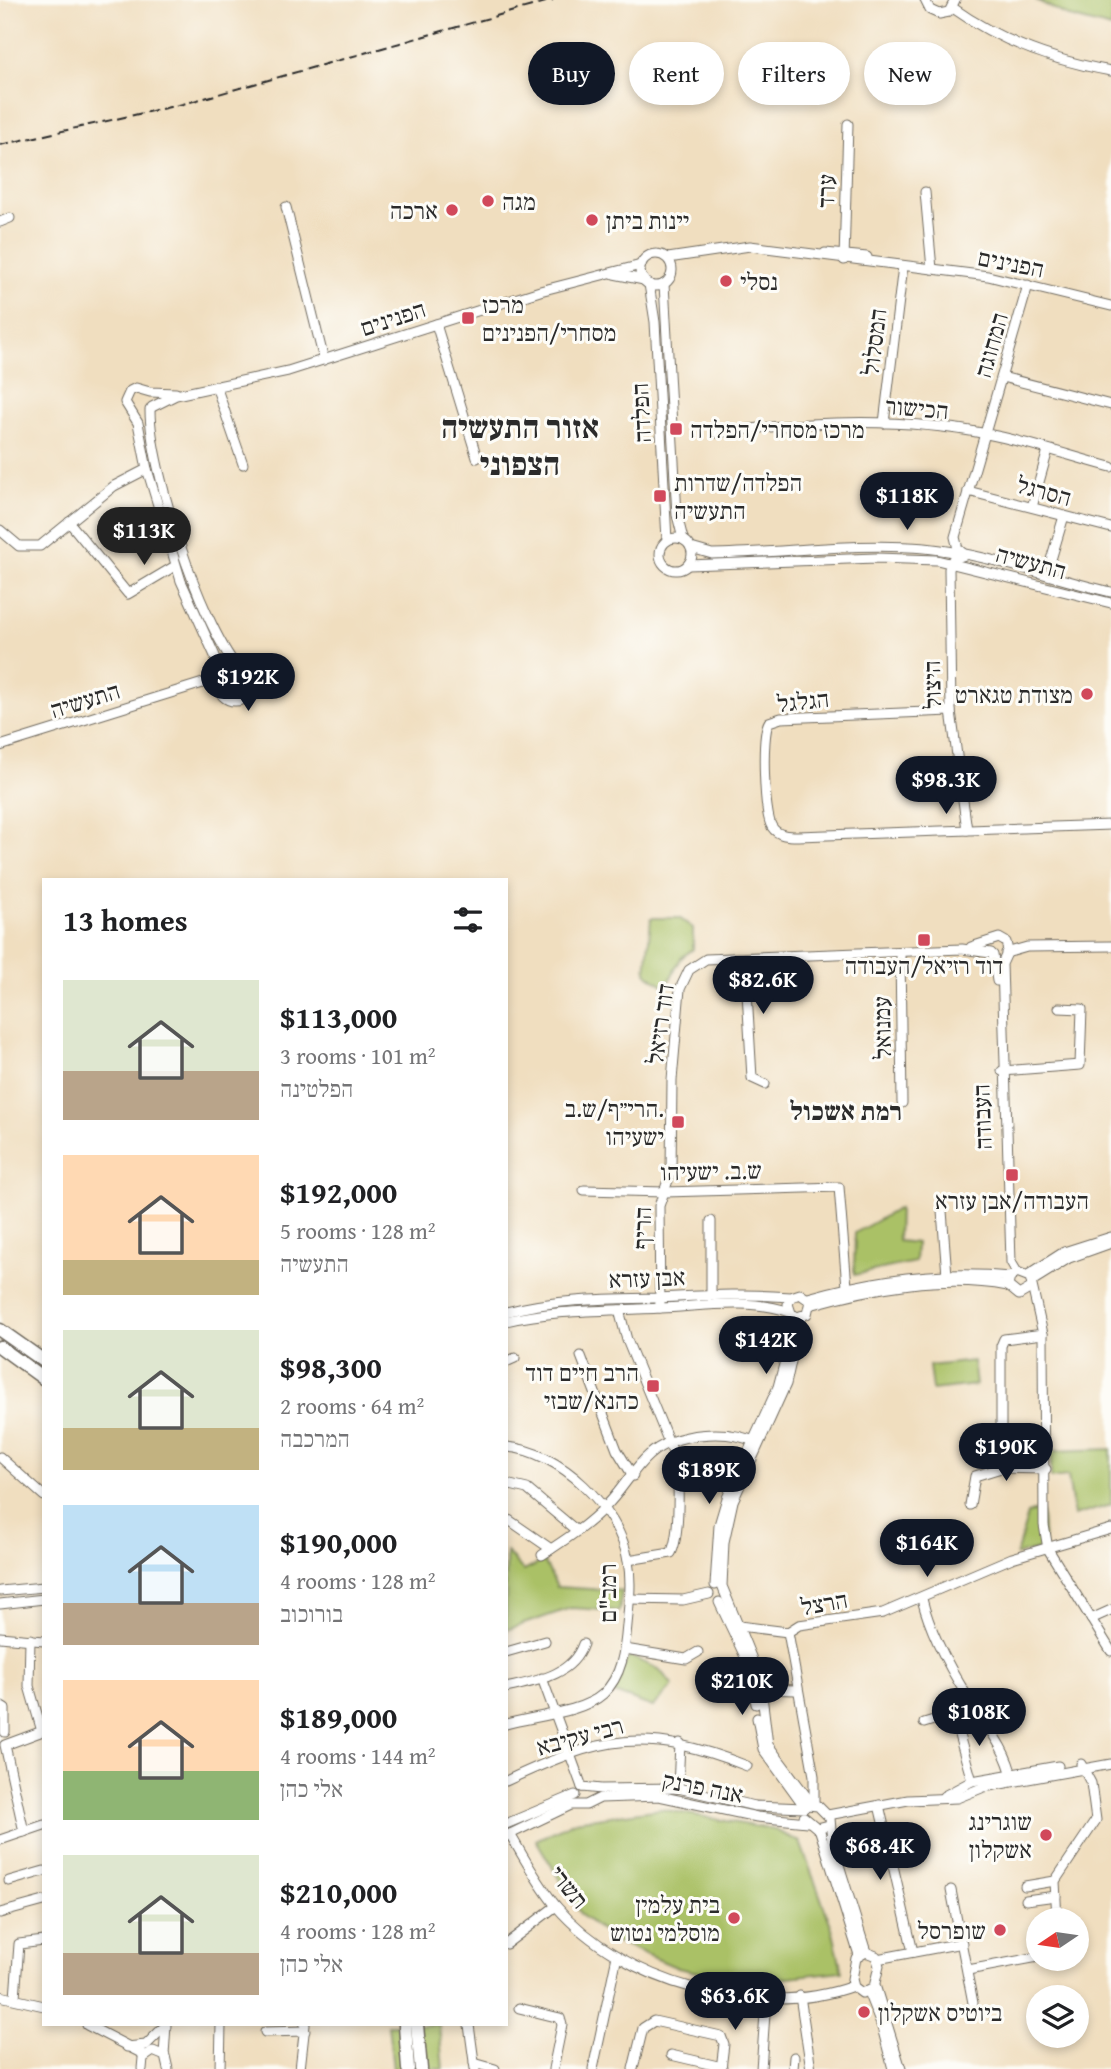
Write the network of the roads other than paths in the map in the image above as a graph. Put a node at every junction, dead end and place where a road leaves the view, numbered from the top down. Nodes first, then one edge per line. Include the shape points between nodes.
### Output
1 (925, 0) edge
2 (954, 4) edge
3 (1111, 71) edge
4 (848, 124) dead end
5 (925, 192) dead end
6 (286, 207) dead end
7 (10, 218) dead end
8 (0, 222) edge
9 (698, 254) junction
10 (844, 256) junction
11 (668, 258) junction
12 (641, 265) junction
13 (902, 266) junction
14 (932, 269) junction
15 (673, 272) junction
16 (612, 274) junction
17 (647, 282) junction
18 (664, 284) junction
19 (1028, 285) junction
20 (1111, 306) edge
21 (436, 324) junction
22 (324, 360) junction
23 (1002, 377) junction
24 (216, 386) junction
25 (150, 392) junction
26 (185, 393) junction
27 (1111, 405) edge
28 (151, 409) junction
29 (133, 414) junction
30 (884, 423) junction
31 (717, 433) dead end
32 (987, 433) junction
33 (1048, 450) junction
34 (477, 458) dead end
35 (243, 464) dead end
36 (1111, 467) edge
37 (148, 469) junction
38 (968, 491) junction
39 (1032, 507) junction
40 (1064, 516) junction
41 (69, 522) junction
42 (1111, 528) edge
43 (0, 530) edge
44 (955, 537) junction
45 (683, 539) junction
46 (667, 540) junction
47 (691, 548) junction
48 (941, 550) junction
49 (965, 555) junction
50 (950, 562) junction
51 (1050, 563) dead end
52 (688, 565) junction
53 (968, 565) junction
54 (176, 566) junction
55 (950, 580) junction
56 (1111, 592) edge
57 (1111, 603) edge
58 (237, 667) junction
59 (220, 677) junction
60 (182, 692) junction
61 (221, 694) junction
62 (951, 711) junction
63 (0, 746) edge
64 (1111, 825) edge
65 (967, 830) junction
66 (991, 942) junction
67 (1006, 942) junction
68 (1111, 946) edge
69 (1027, 947) junction
70 (962, 949) junction
71 (900, 951) junction
72 (992, 954) junction
73 (1005, 954) junction
74 (745, 958) junction
75 (1059, 1008) dead end
76 (1002, 1071) junction
77 (765, 1084) dead end
78 (902, 1103) dead end
79 (584, 1190) dead end
80 (665, 1192) junction
81 (942, 1211) dead end
82 (710, 1221) dead end
83 (1111, 1237) edge
84 (1111, 1243) edge
85 (1006, 1262) junction
86 (947, 1275) junction
87 (988, 1275) junction
88 (1011, 1278) junction
89 (1030, 1281) junction
90 (847, 1287) junction
91 (711, 1295) junction
92 (1019, 1295) junction
93 (659, 1297) junction
94 (791, 1297) junction
95 (809, 1302) junction
96 (660, 1308) junction
97 (619, 1310) junction
98 (508, 1311) edge
99 (795, 1314) junction
100 (1038, 1314) junction
101 (508, 1320) edge
102 (0, 1330) edge
103 (1043, 1334) junction
104 (0, 1347) edge
105 (581, 1356) dead end
106 (516, 1358) dead end
107 (42, 1360) edge
108 (508, 1361) edge
109 (42, 1378) edge
110 (735, 1436) junction
111 (756, 1442) junction
112 (668, 1443) junction
113 (508, 1448) edge
114 (746, 1456) junction
115 (0, 1457) edge
116 (1001, 1468) junction
117 (1046, 1469) junction
118 (633, 1475) junction
119 (508, 1484) edge
120 (42, 1494) edge
121 (970, 1505) dead end
122 (606, 1507) junction
123 (508, 1520) edge
124 (1111, 1529) edge
125 (577, 1531) junction
126 (1048, 1549) junction
127 (628, 1560) junction
128 (718, 1585) junction
129 (42, 1587) edge
130 (0, 1591) edge
131 (709, 1594) junction
132 (42, 1599) edge
133 (629, 1599) junction
134 (922, 1599) junction
135 (722, 1600) junction
136 (0, 1604) edge
137 (1111, 1610) edge
138 (1091, 1619) junction
139 (739, 1626) junction
140 (788, 1632) junction
141 (0, 1637) edge
142 (30, 1639) junction
143 (42, 1641) edge
144 (545, 1641) dead end
145 (583, 1644) dead end
146 (625, 1649) junction
147 (1111, 1651) edge
148 (508, 1652) edge
149 (698, 1653) dead end
150 (542, 1678) junction
151 (508, 1687) edge
152 (762, 1689) junction
153 (796, 1690) junction
154 (0, 1706) edge
155 (976, 1708) junction
156 (553, 1712) junction
157 (953, 1714) junction
158 (508, 1723) edge
159 (924, 1723) dead end
160 (5, 1732) dead end
161 (680, 1744) junction
162 (569, 1754) junction
163 (1111, 1758) edge
164 (1111, 1764) edge
165 (1082, 1765) junction
166 (747, 1766) dead end
167 (1012, 1777) junction
168 (508, 1780) edge
169 (972, 1781) junction
170 (586, 1788) junction
171 (678, 1788) junction
172 (577, 1799) junction
173 (936, 1799) junction
174 (593, 1800) junction
175 (879, 1805) junction
176 (809, 1806) junction
177 (828, 1815) junction
178 (807, 1822) junction
179 (508, 1824) edge
180 (42, 1826) edge
181 (824, 1827) junction
182 (24, 1832) junction
183 (508, 1835) edge
184 (0, 1840) edge
185 (42, 1872) edge
186 (9, 1881) dead end
187 (1025, 1886) dead end
188 (1056, 1889) junction
189 (951, 1890) dead end
190 (1026, 1900) dead end
191 (42, 1902) edge
192 (556, 1906) junction
193 (1057, 1908) edge
194 (0, 1913) edge
195 (42, 1941) edge
196 (508, 1942) edge
197 (962, 1943) junction
198 (913, 1952) junction
199 (862, 1953) junction
200 (617, 1956) junction
201 (877, 1959) junction
202 (1026, 1959) edge
203 (968, 1970) junction
204 (853, 1986) junction
205 (871, 1989) junction
206 (0, 1996) edge
207 (800, 1996) junction
208 (15, 1998) junction
209 (766, 2000) junction
210 (973, 2003) dead end
211 (42, 2005) edge
212 (519, 2008) dead end
213 (89, 2026) edge
214 (165, 2026) edge
215 (221, 2026) edge
216 (405, 2026) edge
217 (417, 2026) edge
218 (469, 2026) edge
219 (305, 2028) edge
220 (265, 2032) dead end
221 (115, 2040) junction
222 (127, 2047) junction
223 (671, 2055) dead end
224 (794, 2057) dead end
225 (145, 2060) edge
226 (169, 2064) edge
227 (474, 2066) edge
228 (722, 2068) edge
229 (220, 2069) edge
230 (300, 2069) edge
231 (408, 2069) edge
232 (421, 2069) edge
233 (495, 2069) edge
234 (553, 2069) edge
235 (593, 2069) edge
236 (633, 2069) edge
237 (761, 2069) edge
238 (793, 2069) edge
239 (811, 2069) edge
240 (893, 2069) edge
241 (901, 2069) edge

1 - 2 street via 934,13 944,14
2 - 3 street via 972,22 1019,45
4 - 10 street, ערד
5 - 14 street
6 - 22 street
7 - 8 street
9 - 10 street, הפנינים via 750,246
9 - 11 street, הפנינים
9 - 15 street, הפנינים
10 - 13 street, הפנינים
11 - 12 street via 654,253
11 - 15 street
12 - 16 street, הפנינים
12 - 17 street
13 - 14 street, הפנינים
13 - 30 street, המסלול
14 - 19 street, הפנינים
15 - 18 street
16 - 17 street, הפנינים
16 - 21 street, הפנינים
17 - 18 street
17 - 46 street, הפלדה via 656,334
18 - 45 street, הפלדה via 677,515
19 - 20 street, הפנינים
19 - 23 street, המחוגה
21 - 22 street, הפנינים
21 - 34 street
22 - 24 street, הפנינים
23 - 27 street
23 - 32 street, המחוגה
24 - 26 street, הפנינים
24 - 35 street
25 - 26 street, הפנינים
25 - 28 street
25 - 29 street via 140,388 127,394 126,406
26 - 28 street, הפנינים
28 - 29 street
28 - 58 street via 163,480 187,565
29 - 37 street
30 - 31 street, הכישור via 784,424
30 - 32 street, הכישור
32 - 33 street, הכישור
32 - 38 street, המחוגה
33 - 36 street, הכישור
33 - 39 street
37 - 41 street via 114,486
37 - 54 street
38 - 39 street, הסרגל
38 - 44 street, המחוגה
39 - 40 street, הסרגל
40 - 42 street, הסרגל
40 - 51 street
41 - 43 street via 34,548 19,546
41 - 54 street via 128,594
44 - 48 street
44 - 49 street
45 - 46 street
45 - 47 street
46 - 52 street via 660,552 664,565 676,570
47 - 48 street, התעשיה via 712,554 877,546
47 - 52 street
48 - 49 street, התעשיה
49 - 50 street
49 - 56 street, התעשיה
50 - 52 street, התעשיה via 886,558
50 - 53 street, התעשיה
50 - 55 street, היצול
53 - 55 street
53 - 57 street, התעשיה
54 - 59 street
55 - 62 street, היצול
58 - 59 street
58 - 61 street via 250,678 249,694 233,701
59 - 60 street, התעשיה
59 - 61 street
60 - 61 street, התעשיה
60 - 63 street, התעשיה
62 - 65 street, היצול
62 - 65 street, הגלגל via 769,722 763,734 769,815 774,830 789,836
64 - 65 street
66 - 67 street, דוד רזיאל via 999,938
66 - 70 street, דוד רזיאל
66 - 72 street, העבודה
67 - 69 street
67 - 73 street, העבודה
68 - 69 street
69 - 73 street
70 - 71 street, דוד רזיאל
70 - 72 street, דוד רזיאל
71 - 74 street, דוד רזיאל
71 - 78 street, עמנואל
72 - 73 street, דוד רזיאל
72 - 76 street, העבודה
73 - 76 street, העבודה
74 - 77 street via 752,1078
74 - 80 street, דוד רזיאל via 706,959 684,979 672,1080 671,1172
75 - 76 street via 1082,1009 1080,1065
76 - 85 street, העבודה
76 - 88 street, העבודה
79 - 80 street, ש.ב. ישעיהו
80 - 90 street, ש.ב. ישעיהו via 839,1187
80 - 93 street, הריף via 659,1206
81 - 86 street
82 - 91 street
83 - 89 street via 1064,1252
84 - 89 street via 1069,1258
85 - 87 street via 999,1273
85 - 88 street, העבודה
86 - 87 street
86 - 90 street
87 - 88 street
88 - 89 street
88 - 92 street
88 - 95 street via 897,1285
89 - 92 street
89 - 100 street
90 - 95 street
91 - 93 street, אבן עזרא
91 - 94 street, אבן עזרא
92 - 100 street
93 - 96 street, הריף
93 - 98 street, אבן עזרא via 540,1303
94 - 95 street via 800,1294
94 - 99 street via 788,1304
95 - 99 street via 809,1311
96 - 97 street, אבן עזרא
96 - 99 street, אבן עזרא via 755,1304
97 - 101 street, אבן עזרא via 542,1313
97 - 112 street
99 - 111 street via 781,1376
100 - 103 street
102 - 107 main road
103 - 116 street via 1004,1339 1001,1346
103 - 117 street
104 - 109 main road
105 - 118 street via 617,1450
106 - 108 street
110 - 111 street
110 - 112 street via 698,1436
110 - 114 street via 744,1444
111 - 114 street
111 - 128 street via 726,1525
112 - 118 street via 649,1455
112 - 127 street via 678,1465 674,1547 671,1553
113 - 122 street, רמב"ם via 542,1457 563,1469
114 - 128 street via 719,1525
115 - 120 street
116 - 117 street
116 - 121 street via 975,1476
117 - 126 street
118 - 122 street
119 - 125 street via 527,1489
122 - 125 street
122 - 127 street, רמב"ם
123 - 125 street via 546,1552
124 - 126 street, הרצל
126 - 134 street, הרצל via 959,1578
126 - 138 street
127 - 133 street, רמב"ם
128 - 131 street
128 - 135 street via 726,1590
129 - 130 street
131 - 133 street via 682,1600
131 - 135 street via 712,1600
132 - 136 street
133 - 146 street, רמב"ם
134 - 140 street, הרצל via 883,1613 799,1625
134 - 155 street via 932,1630
135 - 139 street
135 - 176 street via 751,1673 763,1749
137 - 138 street
138 - 147 street
139 - 140 street, הרצל
139 - 152 street
140 - 153 street
141 - 142 street
142 - 143 street
142 - 182 street via 29,1686 40,1730 5,1745
144 - 148 street
145 - 150 street via 573,1664
146 - 149 street via 685,1659
146 - 156 street, רמב"ם via 613,1681 602,1695 581,1706
150 - 151 street
150 - 156 street
152 - 153 street
152 - 176 street via 768,1745
153 - 176 street via 814,1776
154 - 160 street via 5,1709
155 - 157 street
155 - 167 street via 1004,1749
156 - 158 street, רמב"ם
156 - 162 street
157 - 159 street
157 - 169 street
161 - 162 street, רבי עקיבא via 620,1740
161 - 166 street, רבי עקיבא
161 - 171 street
162 - 168 street, רבי עקיבא
162 - 170 street
163 - 165 street
164 - 165 street
165 - 167 street
165 - 188 street via 1093,1791 1096,1820
167 - 169 street
167 - 173 street via 962,1797
169 - 173 street
170 - 171 street, אנה פרנק
170 - 172 street
170 - 174 street
171 - 176 street, אנה פרנק via 755,1805
172 - 174 street, אנה פרנק via 586,1805
172 - 179 street
172 - 183 street
173 - 175 street
174 - 178 street, אנה פרנק via 659,1796 757,1817
175 - 177 street
175 - 198 street
176 - 177 street
176 - 178 street
177 - 181 street
178 - 181 street
180 - 182 street
181 - 199 street
182 - 184 street
183 - 192 street, תשרי
185 - 186 street
187 - 188 street
188 - 190 street
188 - 193 street
189 - 197 street
191 - 194 street
192 - 196 street
192 - 200 street, תשרי
195 - 208 street via 19,1944
197 - 198 street
197 - 203 street
198 - 201 street
199 - 201 street
199 - 204 street via 854,1962
200 - 209 street, תשרי via 687,1986
200 - 235 street
201 - 205 street
202 - 203 street
203 - 210 street
204 - 205 street via 857,1991
204 - 207 street, תשרי
205 - 240 street
205 - 241 street
206 - 208 street
207 - 209 street, תשרי
207 - 239 street
208 - 211 street
209 - 237 street
212 - 234 street via 561,2018
213 - 221 street
214 - 222 street via 146,2045
214 - 225 street
214 - 226 street
215 - 229 street
216 - 231 main road
217 - 232 main road
218 - 227 street
219 - 220 street
219 - 230 street
221 - 222 street
221 - 225 street
222 - 225 street
223 - 228 street
224 - 238 street
225 - 226 street
227 - 233 street
228 - 236 street via 721,2036 654,2021 643,2028

